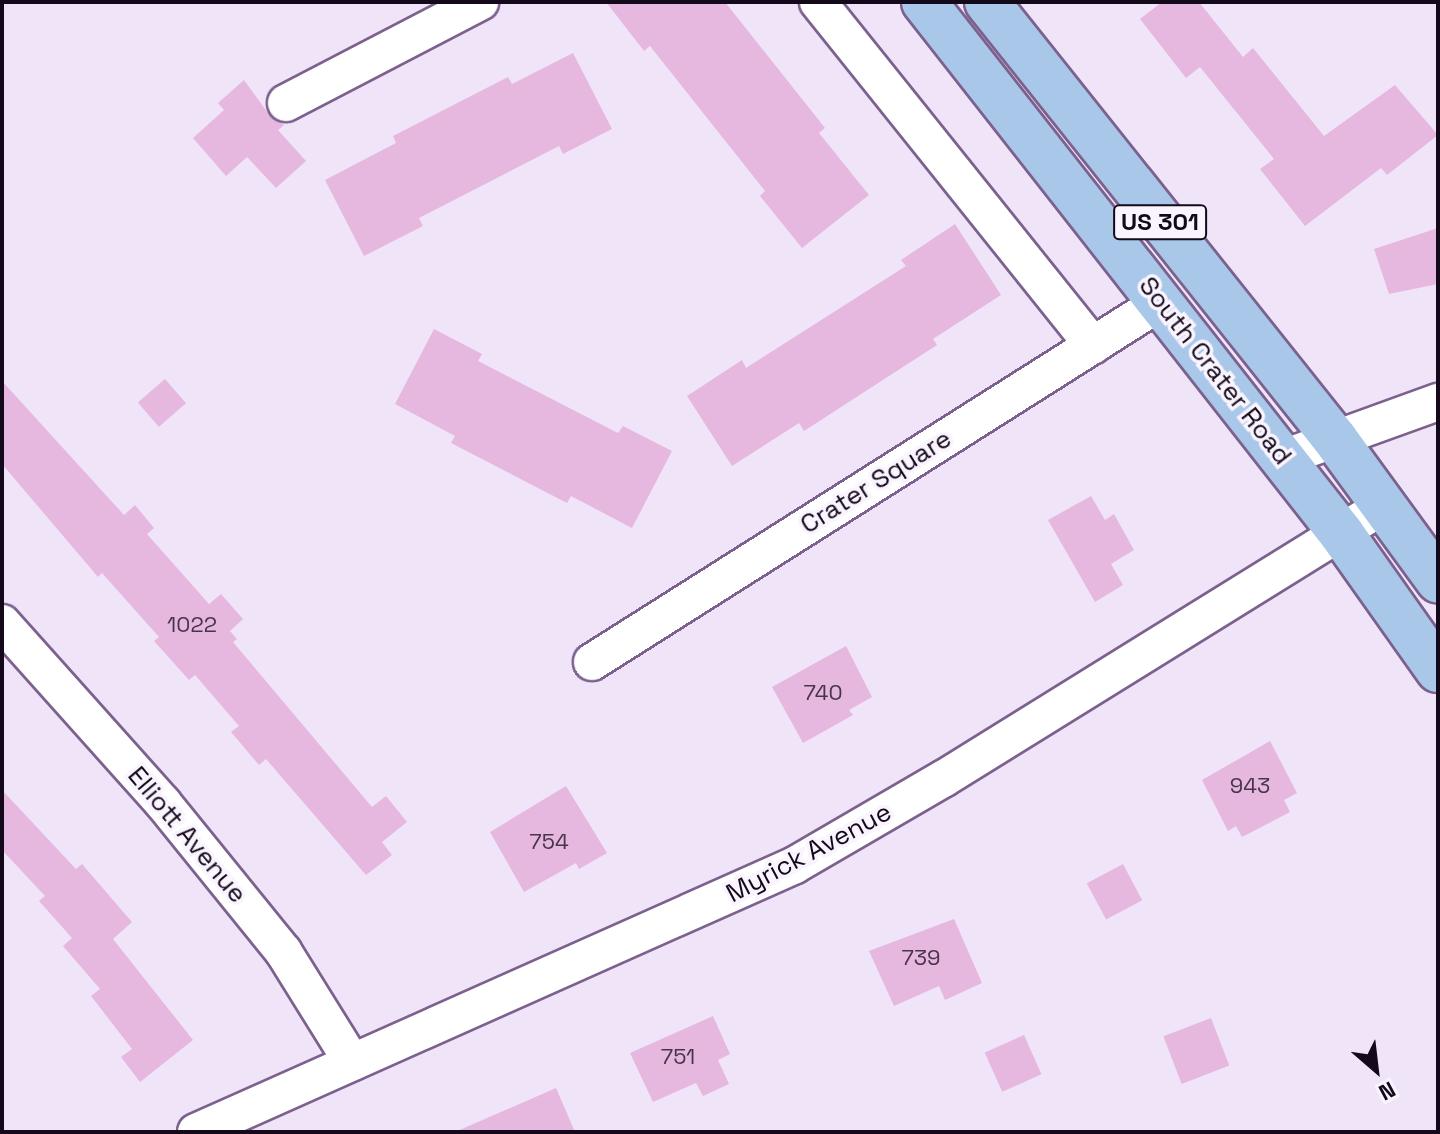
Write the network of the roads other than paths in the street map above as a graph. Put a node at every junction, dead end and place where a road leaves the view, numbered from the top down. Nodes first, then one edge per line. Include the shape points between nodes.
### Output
1 (480, 2) edge
2 (818, 2) edge
3 (924, 2) edge
4 (987, 2) edge
5 (286, 103) dead end
6 (1161, 302) junction
7 (1093, 345) junction
8 (1438, 402) edge
9 (1335, 439) junction
10 (1283, 458) junction
11 (1385, 505) junction
12 (1341, 533) junction
13 (1438, 580) edge
14 (2, 623) edge
15 (592, 662) dead end
16 (1438, 670) edge
17 (352, 1062) junction
18 (196, 1132) edge

1 - 5 street
2 - 7 street
3 - 6 main road, South Crater Road / US 301
4 - 9 main road, South Crater Road / US 301
6 - 7 street, Crater Square
6 - 10 main road, South Crater Road / US 301
7 - 15 street, Crater Square
8 - 9 street
9 - 10 street
9 - 11 main road, South Crater Road / US 301
10 - 12 main road, South Crater Road / US 301
11 - 12 street, Myrick Avenue
11 - 13 main road, South Crater Road / US 301
12 - 16 main road, South Crater Road / US 301
12 - 17 street, Myrick Avenue via 795,865
14 - 17 street, Elliott Avenue via 163,803 283,951
17 - 18 street, Myrick Avenue

